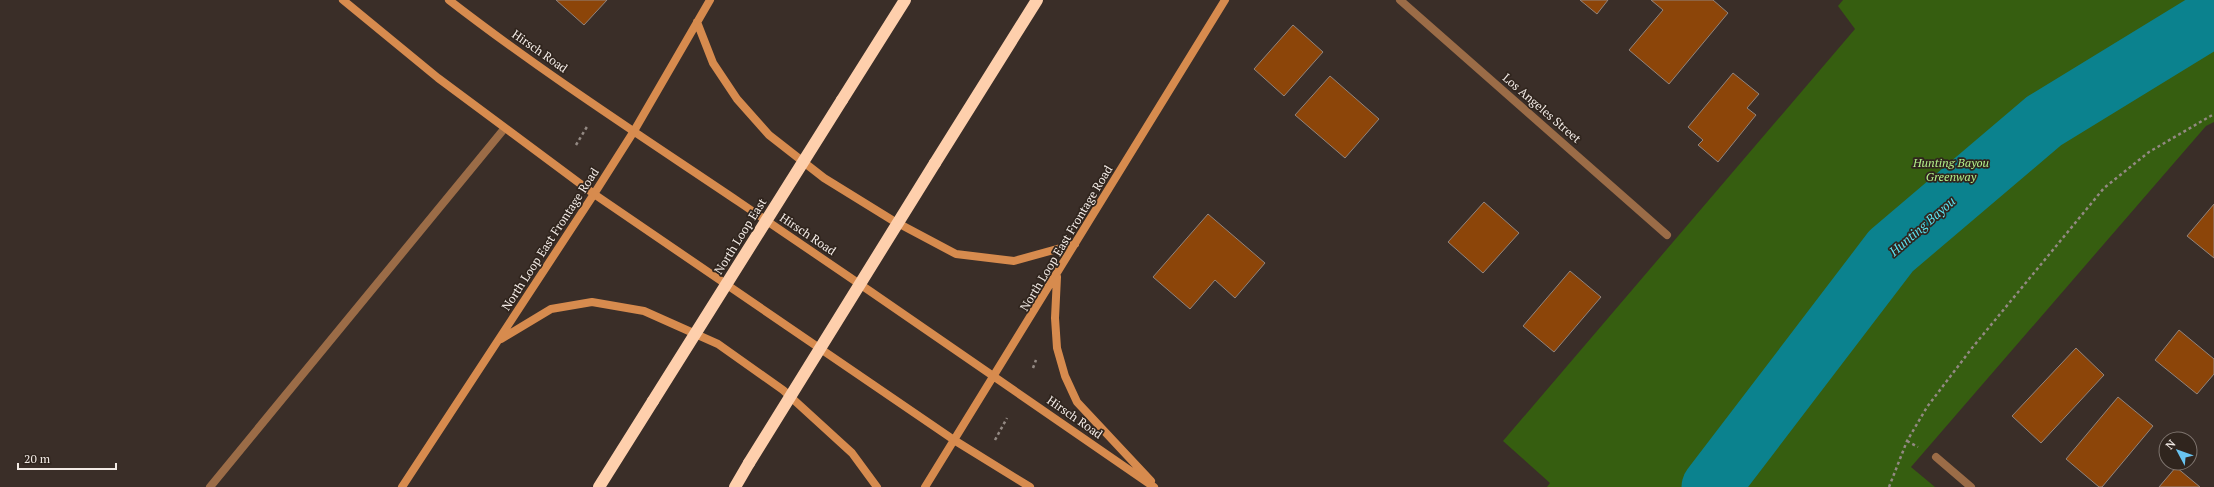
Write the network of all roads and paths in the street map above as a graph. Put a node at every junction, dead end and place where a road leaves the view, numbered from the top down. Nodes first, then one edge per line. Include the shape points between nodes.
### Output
1 (343, 0) edge
2 (449, 0) edge
3 (710, 0) edge
4 (905, 0) edge
5 (1037, 0) edge
6 (1225, 0) edge
7 (1400, 0) edge
8 (697, 22) junction
9 (2214, 114) edge
10 (590, 123) dead end
11 (504, 129) junction
12 (634, 131) junction
13 (576, 145) dead end
14 (594, 194) junction
15 (1667, 235) dead end
16 (1075, 244) junction
17 (1057, 275) junction
18 (498, 340) junction
19 (1036, 360) dead end
20 (1032, 368) dead end
21 (995, 376) junction
22 (1007, 418) dead end
23 (954, 440) junction
24 (993, 442) dead end
25 (1936, 457) dead end
26 (213, 484) edge
27 (222, 487) edge
28 (402, 487) edge
29 (599, 487) edge
30 (735, 487) edge
31 (877, 487) edge
32 (925, 487) edge
33 (1030, 487) edge
34 (1155, 487) edge
35 (1889, 487) edge
36 (1971, 487) edge

1 - 11 main road
2 - 12 main road, Hirsch Road
3 - 8 main road, North Loop East Frontage Road
4 - 29 highway, North Loop East, bridge
5 - 30 highway, bridge
6 - 16 main road, North Loop East Frontage Road
7 - 15 street, Los Angeles Street
8 - 12 main road, North Loop East Frontage Road
8 - 16 main road via 713,63 737,99 769,135 824,178 892,220 956,254 963,255 1014,261
9 - 35 path via 2148,152 2104,188 1972,348 1927,407 1907,442
10 - 13 path
11 - 14 main road
11 - 26 street
12 - 14 main road, North Loop East Frontage Road
12 - 21 main road, Hirsch Road
14 - 18 main road, North Loop East Frontage Road
14 - 23 main road
16 - 17 main road, North Loop East Frontage Road
17 - 21 main road, North Loop East Frontage Road
17 - 34 main road via 1057,348 1065,376 1077,402
18 - 28 main road, North Loop East Frontage Road
18 - 31 main road via 551,309 592,302 644,311 718,344 783,390 852,453
19 - 20 path
21 - 23 main road, North Loop East Frontage Road
21 - 34 main road, Hirsch Road
22 - 24 path
23 - 32 main road, North Loop East Frontage Road
23 - 33 main road
25 - 36 street
26 - 27 street

